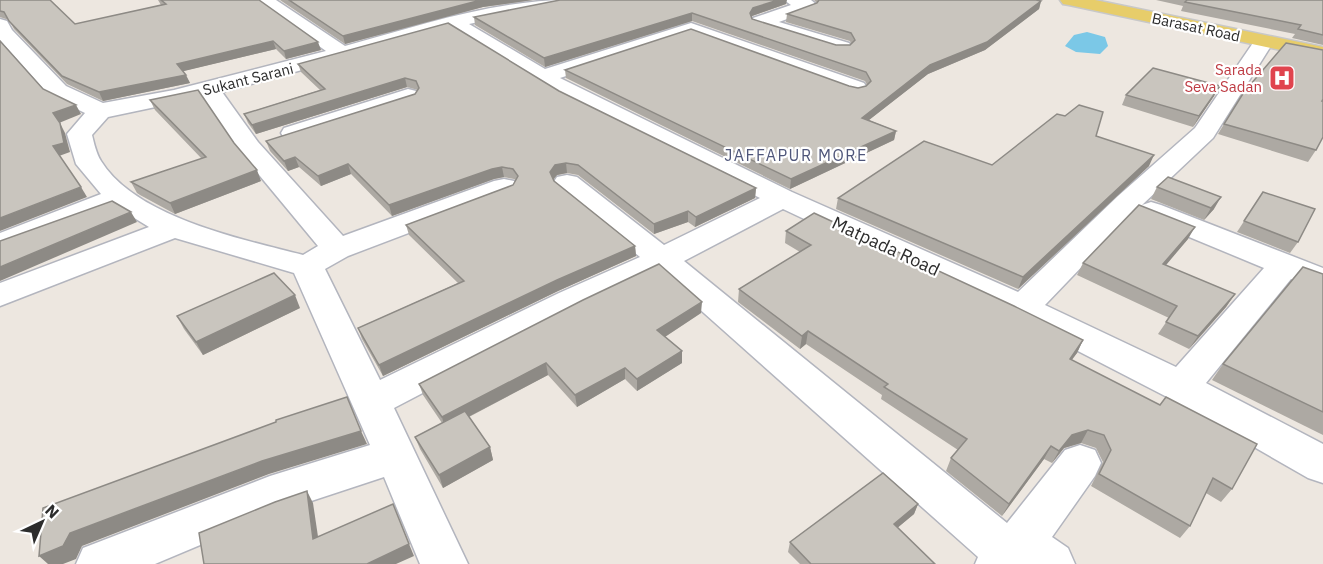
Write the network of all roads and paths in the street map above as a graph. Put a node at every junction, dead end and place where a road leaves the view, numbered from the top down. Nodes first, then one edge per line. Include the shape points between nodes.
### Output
1 (267, 0) edge
2 (560, 0) edge
3 (793, 0) edge
4 (1069, 0) edge
5 (452, 22) junction
6 (0, 25) edge
7 (1264, 41) junction
8 (842, 47) edge
9 (342, 53) junction
10 (1323, 53) edge
11 (542, 77) junction
12 (209, 88) junction
13 (856, 88) edge
14 (408, 96) edge
15 (100, 111) junction
16 (249, 147) junction
17 (567, 183) dead end
18 (504, 187) edge
19 (119, 196) junction
20 (782, 198) junction
21 (1128, 201) junction
22 (173, 228) junction
23 (0, 244) edge
24 (337, 249) junction
25 (662, 259) junction
26 (1285, 265) junction
27 (307, 266) junction
28 (1323, 280) edge
29 (0, 296) edge
30 (1022, 308) junction
31 (1180, 387) junction
32 (371, 402) junction
33 (396, 455) junction
34 (1080, 463) dead end
35 (1323, 465) edge
36 (1020, 556) edge
37 (100, 564) edge
38 (444, 564) edge

1 - 9 street
2 - 5 street, Sukant Sarani
3 - 8 street via 808,5 760,22
4 - 7 main road, Barasat Road
5 - 9 street, Sukant Sarani
5 - 11 street, Matpada Road
6 - 15 street via 58,91
7 - 10 main road, Barasat Road
7 - 21 street via 1204,133
9 - 12 street, Sukant Sarani
11 - 13 street via 691,29
11 - 20 street, Matpada Road via 662,141
12 - 15 street, Sukant Sarani
12 - 16 street
14 - 16 street
15 - 19 street via 79,134 90,166
16 - 24 street
17 - 25 street
18 - 24 street
19 - 22 street
19 - 23 street
20 - 25 street
20 - 30 street, Matpada Road
21 - 26 street
21 - 30 street
22 - 27 street
22 - 29 street
24 - 27 street
25 - 32 street
25 - 36 street
26 - 28 street
26 - 31 street
27 - 32 street
30 - 31 street, Matpada Road
31 - 35 street, Matpada Road
32 - 33 street
33 - 37 street via 270,495
33 - 38 street
34 - 36 street

